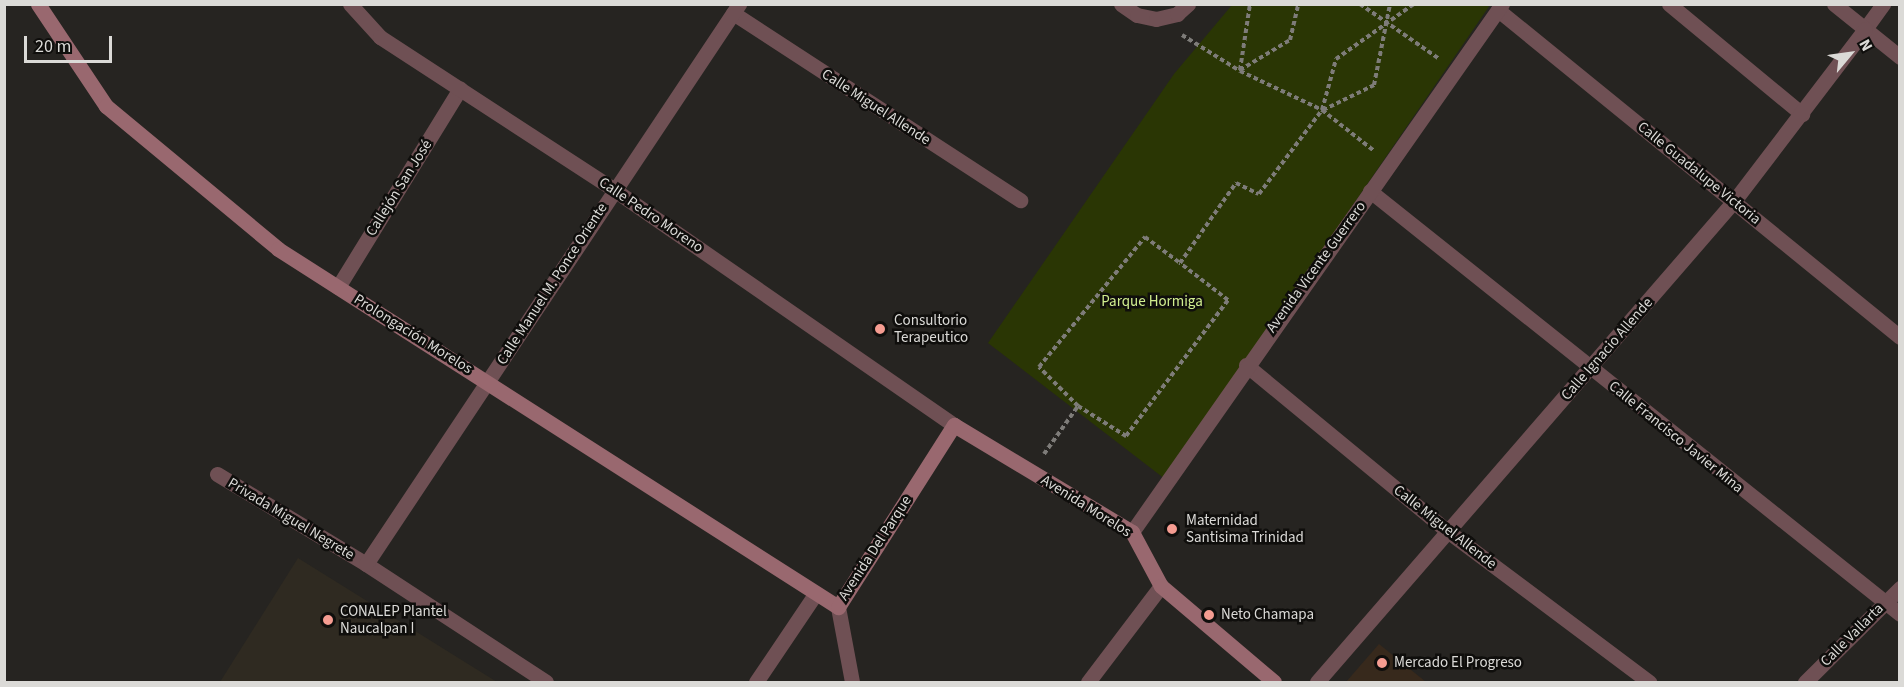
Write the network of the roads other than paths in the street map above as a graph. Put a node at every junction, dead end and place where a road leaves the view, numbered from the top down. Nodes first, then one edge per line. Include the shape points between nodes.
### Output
1 (38, 4) edge
2 (350, 4) edge
3 (1121, 4) edge
4 (1188, 4) edge
5 (1669, 4) edge
6 (1834, 4) edge
7 (1883, 4) edge
8 (1500, 7) edge
9 (736, 9) edge
10 (1865, 29) junction
11 (1899, 57) edge
12 (460, 89) junction
13 (1802, 114) junction
14 (613, 189) junction
15 (1370, 191) junction
16 (1020, 200) dead end
17 (1734, 201) junction
18 (338, 287) junction
19 (1899, 337) edge
20 (1246, 365) junction
21 (1590, 368) junction
22 (489, 380) junction
23 (954, 425) junction
24 (217, 474) dead end
25 (1132, 532) junction
26 (1450, 533) junction
27 (366, 564) junction
28 (1161, 586) junction
29 (1899, 588) edge
30 (816, 593) junction
31 (1884, 603) junction
32 (838, 607) junction
33 (1899, 614) edge
34 (546, 682) edge
35 (756, 682) edge
36 (852, 682) edge
37 (1088, 682) edge
38 (1274, 682) edge
39 (1317, 682) edge
40 (1649, 682) edge
41 (1805, 682) edge

1 - 18 main road, Prolongación Morelos via 106,106 279,249
2 - 12 street, Calle Pedro Moreno via 380,37
3 - 4 street via 1137,15 1156,19 1177,14
5 - 13 street
6 - 10 street
7 - 10 street, Calle Ignacio Allende
8 - 15 street, Avenida Vicente Guerrero
8 - 17 street, Calle Guadalupe Victoria
9 - 14 street, Calle Manuel M. Ponce Oriente
9 - 16 street, Calle Miguel Allende
10 - 11 street
10 - 13 street, Calle Ignacio Allende
12 - 14 street, Calle Pedro Moreno
12 - 18 street, Callejón San José
13 - 17 street, Calle Ignacio Allende
14 - 22 street, Calle Manuel M. Ponce Oriente
14 - 23 street, Calle Pedro Moreno
15 - 20 street, Avenida Vicente Guerrero
15 - 21 street, Calle Francisco Javier Mina
17 - 19 street, Calle Guadalupe Victoria
17 - 21 street, Calle Ignacio Allende
18 - 22 main road, Prolongación Morelos
20 - 25 street, Avenida Vicente Guerrero
20 - 26 street, Calle Miguel Allende
21 - 26 street, Calle Ignacio Allende
21 - 31 street, Calle Francisco Javier Mina
22 - 27 street, Calle Manuel M. Ponce Oriente
22 - 30 main road, Prolongación Morelos
23 - 25 main road, Avenida Morelos
23 - 32 main road, Avenida Del Parque
24 - 27 street, Privada Miguel Negrete
25 - 28 main road, Avenida Morelos
26 - 39 street, Calle Ignacio Allende
26 - 40 street, Calle Miguel Allende
27 - 34 street, Privada Miguel Negrete
28 - 37 street
28 - 38 main road, Avenida Morelos
29 - 31 street, Calle Vallarta
30 - 32 main road, Prolongación Morelos
30 - 35 street
31 - 33 street, Calle Francisco Javier Mina
31 - 41 street, Calle Vallarta
32 - 36 street, Avenida Del Parque

